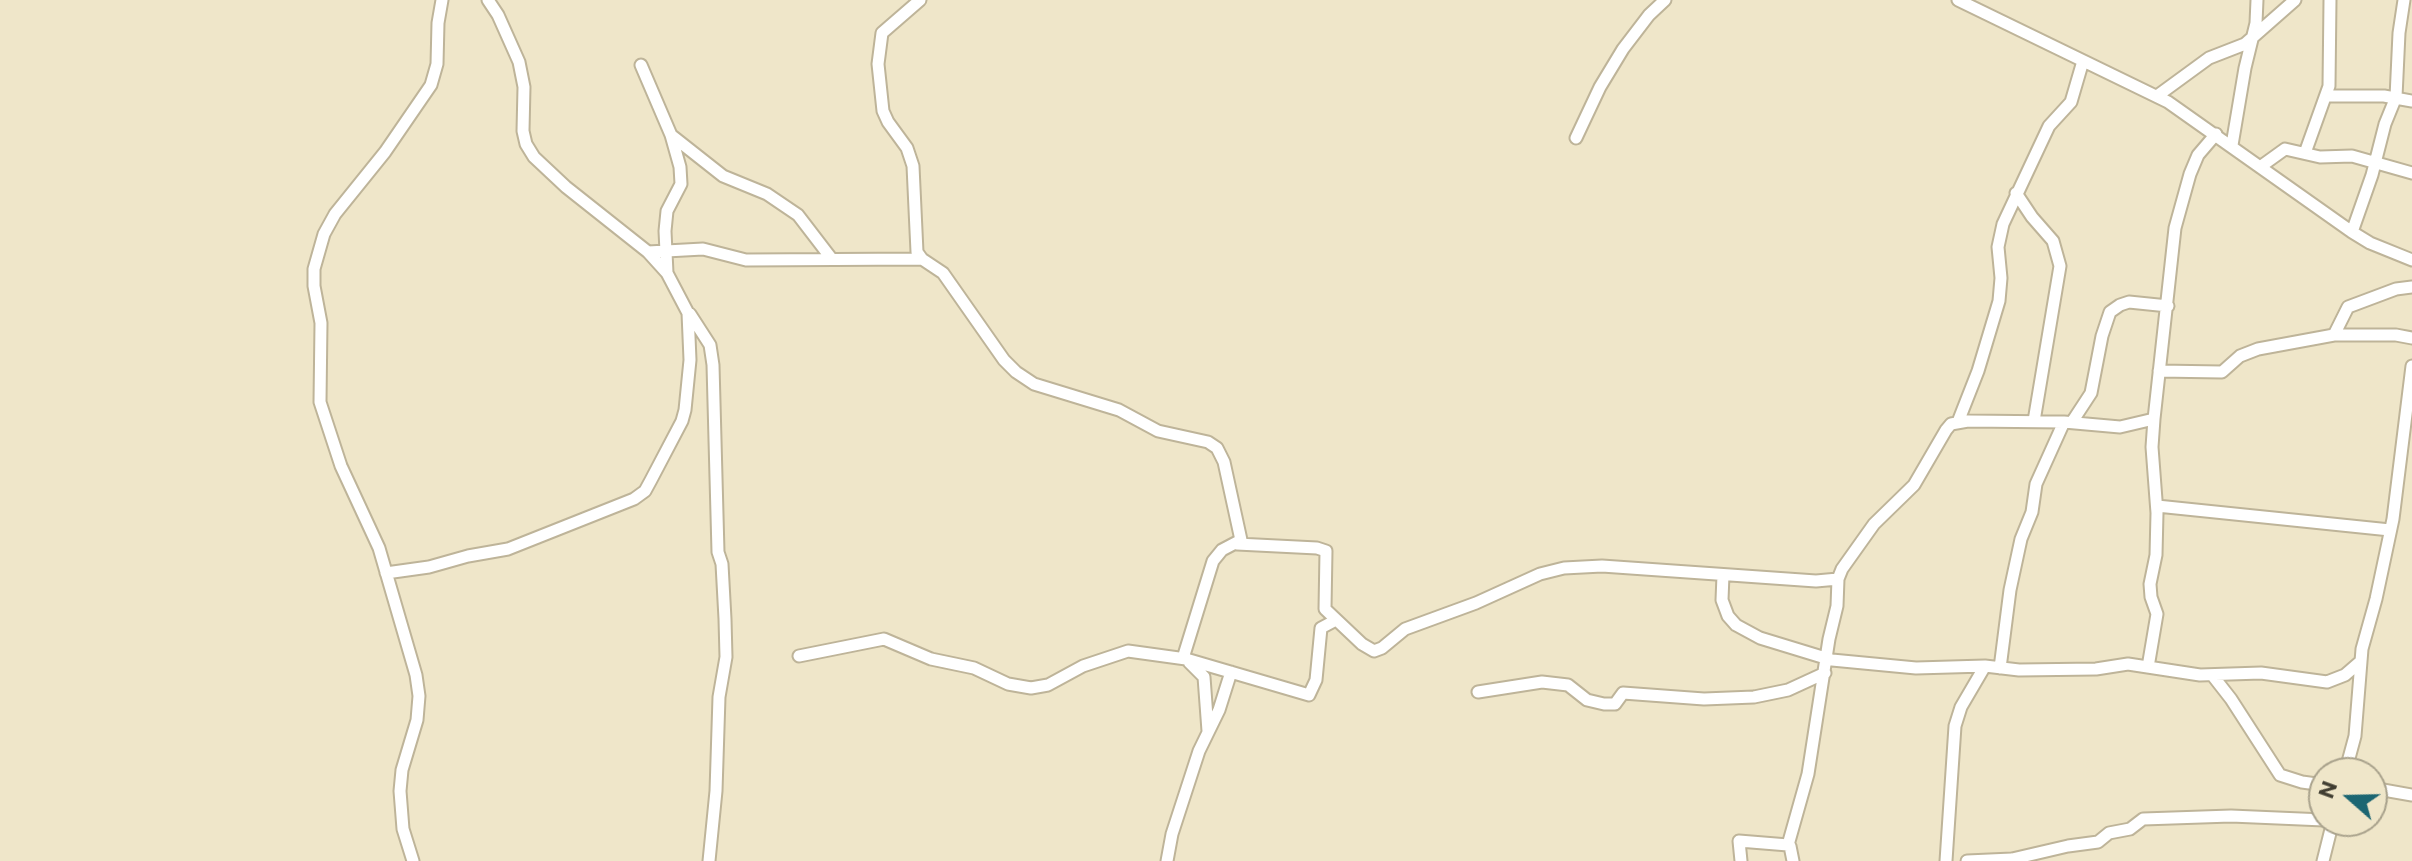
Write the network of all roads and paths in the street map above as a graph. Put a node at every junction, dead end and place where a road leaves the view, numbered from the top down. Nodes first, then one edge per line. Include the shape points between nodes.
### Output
1 (442, 0) edge
2 (488, 0) edge
3 (920, 0) edge
4 (1665, 0) edge
5 (1958, 0) edge
6 (2257, 0) edge
7 (2295, 0) edge
8 (2330, 0) edge
9 (2404, 0) edge
10 (2251, 39) junction
11 (2083, 61) junction
12 (641, 65) dead end
13 (2157, 96) junction
14 (2326, 96) junction
15 (2396, 97) junction
16 (2412, 101) edge
17 (2216, 134) junction
18 (671, 135) junction
19 (1576, 138) dead end
20 (2232, 145) junction
21 (2305, 153) junction
22 (2375, 163) junction
23 (2260, 167) junction
24 (2412, 173) edge
25 (2016, 193) junction
26 (2352, 232) junction
27 (648, 252) junction
28 (667, 252) junction
29 (831, 258) junction
30 (922, 259) junction
31 (2412, 260) edge
32 (667, 273) junction
33 (2412, 287) edge
34 (2168, 306) junction
35 (688, 313) junction
36 (2334, 335) junction
37 (2412, 338) edge
38 (2412, 366) edge
39 (2159, 371) junction
40 (2154, 419) junction
41 (2034, 421) junction
42 (1958, 422) junction
43 (2068, 422) junction
44 (2157, 506) junction
45 (2390, 530) junction
46 (1237, 544) junction
47 (386, 573) junction
48 (1723, 575) junction
49 (1838, 579) junction
50 (1336, 620) junction
51 (799, 656) dead end
52 (1827, 659) junction
53 (1187, 661) junction
54 (2360, 662) junction
55 (1985, 666) junction
56 (2148, 667) junction
57 (2000, 668) junction
58 (1231, 672) junction
59 (1825, 673) junction
60 (2213, 676) junction
61 (1478, 692) dead end
62 (1208, 731) junction
63 (2349, 757) edge
64 (2308, 783) edge
65 (2388, 791) edge
66 (2412, 795) edge
67 (2308, 819) edge
68 (2329, 837) edge
69 (1788, 845) junction
70 (2022, 858) edge
71 (413, 861) edge
72 (709, 861) edge
73 (1167, 861) edge
74 (1741, 861) edge
75 (1793, 861) edge
76 (1946, 861) edge
77 (1967, 861) edge
78 (2323, 861) edge

1 - 47 street via 431,85 335,214 314,269 321,323 320,402
2 - 27 street via 519,62 523,131 534,157
3 - 30 street via 882,33 878,64 883,111 913,166 915,242
4 - 19 street via 1623,49
5 - 11 street
6 - 10 street
7 - 10 street
8 - 14 street
9 - 15 street
10 - 13 street via 2209,58
10 - 20 street
11 - 13 street
11 - 25 street via 2071,102 2049,126
12 - 18 street
13 - 17 street
14 - 15 street
14 - 21 street
15 - 16 street
15 - 22 street
17 - 20 street
17 - 34 street via 2198,155 2180,205
18 - 28 street via 681,184 667,211
18 - 29 street via 723,176 767,194 798,215
20 - 23 street
21 - 22 street
21 - 23 street via 2285,149
22 - 24 street
22 - 26 street
23 - 26 street
25 - 41 street via 2053,241 2059,258
25 - 42 street via 1998,247 1999,301
26 - 31 street
27 - 28 street
27 - 32 street
28 - 29 street via 703,249 746,260
28 - 32 street
29 - 30 street
30 - 46 street via 943,273 1004,360 1034,384 1217,448 1241,540
32 - 35 street
33 - 36 street via 2348,307
34 - 39 street
34 - 43 street via 2129,302 2110,312 2091,393
35 - 47 street via 685,410 645,491 508,549
35 - 72 street via 710,345 713,365 725,619
36 - 37 street
36 - 39 street via 2258,349 2222,372
38 - 45 street
39 - 40 street
40 - 43 street via 2120,427
40 - 44 street
41 - 42 street
41 - 43 street
42 - 49 street via 1946,430 1905,496 1874,524
43 - 57 street via 2036,484 2010,590
44 - 45 street
44 - 56 street via 2150,584 2157,614
45 - 54 street
46 - 50 street via 1326,551 1324,607
46 - 53 street via 1222,550 1209,570 1184,655
47 - 71 street via 419,696 400,791
48 - 49 street
48 - 50 street via 1564,568 1405,629 1378,650 1362,644
48 - 52 street via 1722,600 1736,625
49 - 52 street
50 - 58 street via 1321,628 1316,680 1309,695
51 - 53 street via 884,639 931,659 1031,688 1128,651
52 - 55 street via 1916,668
52 - 59 street
53 - 58 street
53 - 62 street via 1204,677
54 - 60 street via 2327,682 2261,673
54 - 63 street
55 - 57 street
55 - 76 street via 1955,726
56 - 57 street
56 - 60 street
58 - 62 street
59 - 61 street via 1788,690 1754,697 1623,693 1615,704 1604,704 1587,700 1568,685 1542,682
59 - 69 street via 1808,774
60 - 64 street via 2280,775
62 - 73 street
65 - 66 street
67 - 70 street via 2143,819 2098,842
68 - 78 street
69 - 74 street via 1739,841
69 - 75 street
70 - 77 street

